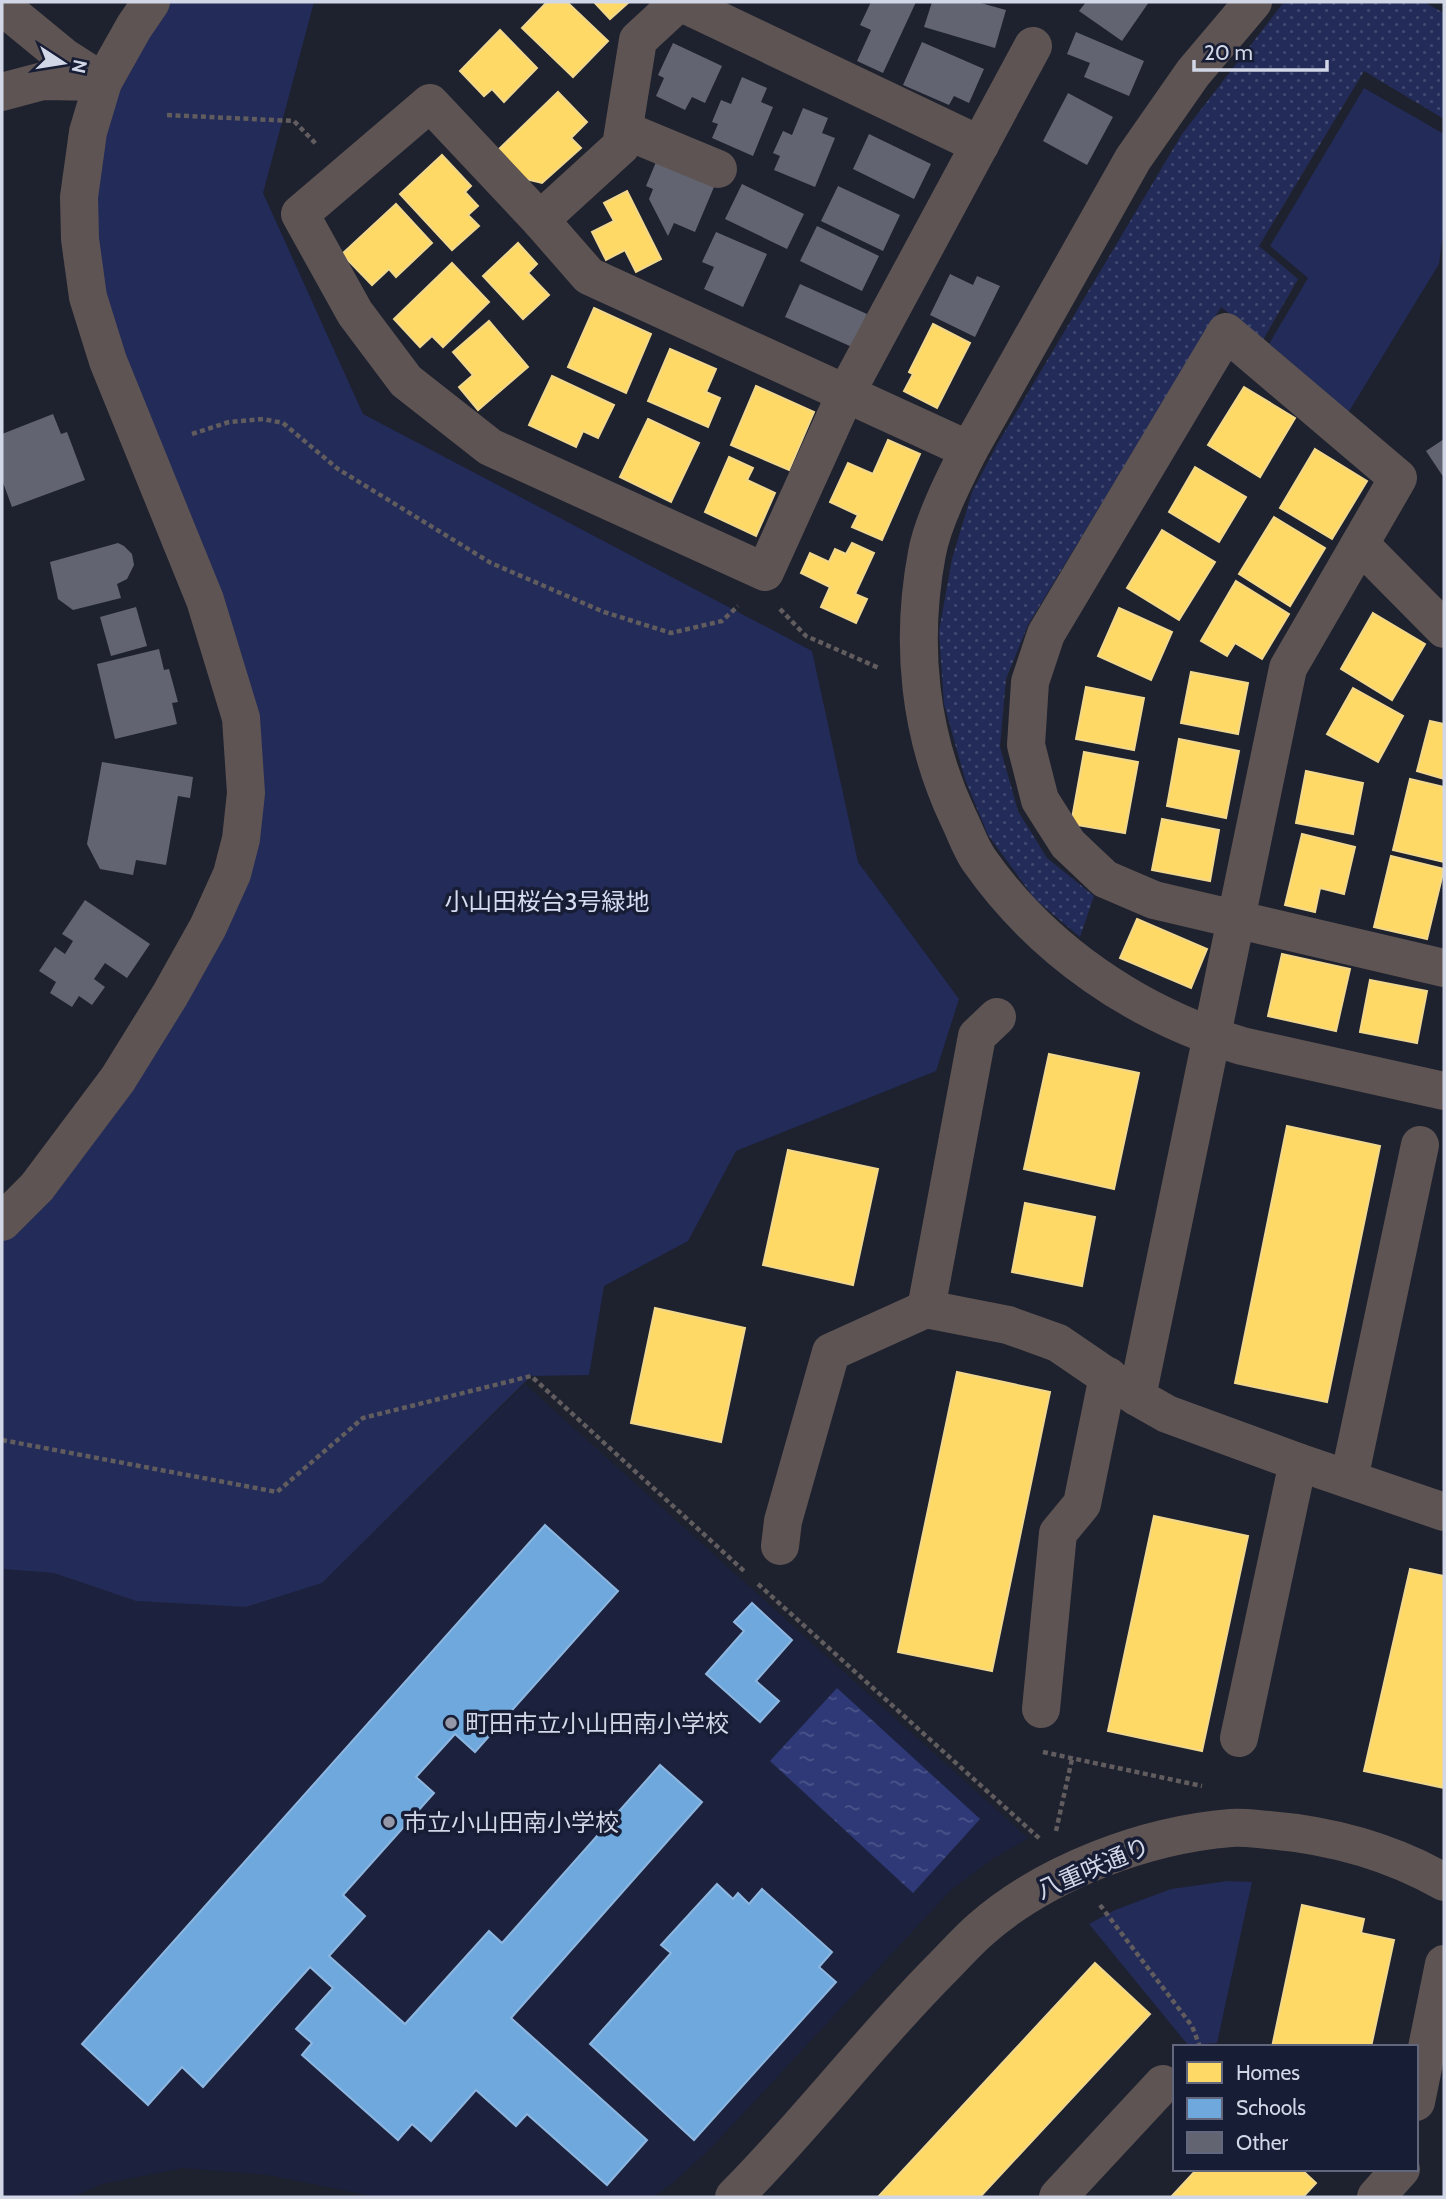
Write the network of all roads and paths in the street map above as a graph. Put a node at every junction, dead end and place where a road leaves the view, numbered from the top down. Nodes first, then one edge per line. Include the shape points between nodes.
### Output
1 (152, 2) edge
2 (680, 2) edge
3 (1253, 2) edge
4 (2, 6) edge
5 (1033, 46) dead end
6 (103, 82) junction
7 (2, 92) edge
8 (167, 115) dead end
9 (624, 130) junction
10 (980, 145) junction
11 (718, 169) dead end
12 (344, 175) junction
13 (540, 220) junction
14 (846, 393) junction
15 (192, 433) dead end
16 (969, 450) junction
17 (1360, 544) junction
18 (765, 572) junction
19 (1444, 629) edge
20 (806, 636) dead end
21 (890, 672) dead end
22 (1236, 919) junction
23 (1444, 968) edge
24 (997, 1017) dead end
25 (1212, 1037) junction
26 (1444, 1091) edge
27 (1420, 1145) dead end
28 (2, 1222) edge
29 (926, 1308) junction
30 (1122, 1387) junction
31 (2, 1440) edge
32 (1298, 1462) junction
33 (1349, 1479) junction
34 (1444, 1512) edge
35 (780, 1546) dead end
36 (1041, 1709) joint
37 (1239, 1738) dead end
38 (1072, 1759) junction
39 (1211, 1788) dead end
40 (1056, 1831) dead end
41 (1040, 1839) dead end
42 (1444, 1882) edge
43 (1099, 1904) dead end
44 (1444, 1964) edge
45 (1199, 2045) edge
46 (1163, 2084) dead end
47 (1418, 2092) edge
48 (1399, 2171) edge
49 (748, 2192) edge
50 (1058, 2197) edge
51 (1376, 2197) edge

1 - 6 street
2 - 9 street via 638,40
2 - 10 street
3 - 16 street via 1193,73 1133,159
4 - 6 street
5 - 10 street
6 - 7 street via 43,81
6 - 28 street via 88,132 79,197 89,297 108,361 205,600 241,718 246,793 232,874 170,995 118,1079 37,1187
8 - 12 path via 294,121
9 - 11 street
9 - 13 street via 621,146
10 - 14 street
12 - 13 street via 430,103
12 - 18 street via 300,214 355,313 406,381 489,447
13 - 14 street via 589,276
14 - 16 street
14 - 18 street
15 - 18 path via 229,422 263,419 283,423 338,469 491,563 604,612 671,633 722,621
16 - 25 street via 928,551 918,629 924,712 946,791 977,858 1028,921 1093,974 1151,1010
17 - 19 street
17 - 22 street via 1288,668
17 - 22 street via 1398,478 1226,332 1046,634 1030,682 1026,744 1040,800 1068,844 1105,879 1154,900
20 - 21 path
22 - 23 street
22 - 25 street
24 - 29 street via 977,1036
25 - 26 street
25 - 30 street
27 - 33 street
29 - 30 street via 1008,1325 1058,1343
29 - 35 street via 831,1352
30 - 32 street via 1167,1414
30 - 36 street via 1082,1504 1058,1534
31 - 41 path via 277,1492 363,1418 531,1376
32 - 33 street
32 - 37 street
33 - 34 street
36 - 38 path via 1032,1750
38 - 39 path
38 - 40 path
42 - 49 street, 八重咲通り via 1347,1842 1233,1828 1158,1840 1069,1872 1028,1894 981,1929 903,2007
43 - 45 path via 1192,2026
44 - 47 street
46 - 50 street
48 - 51 street

